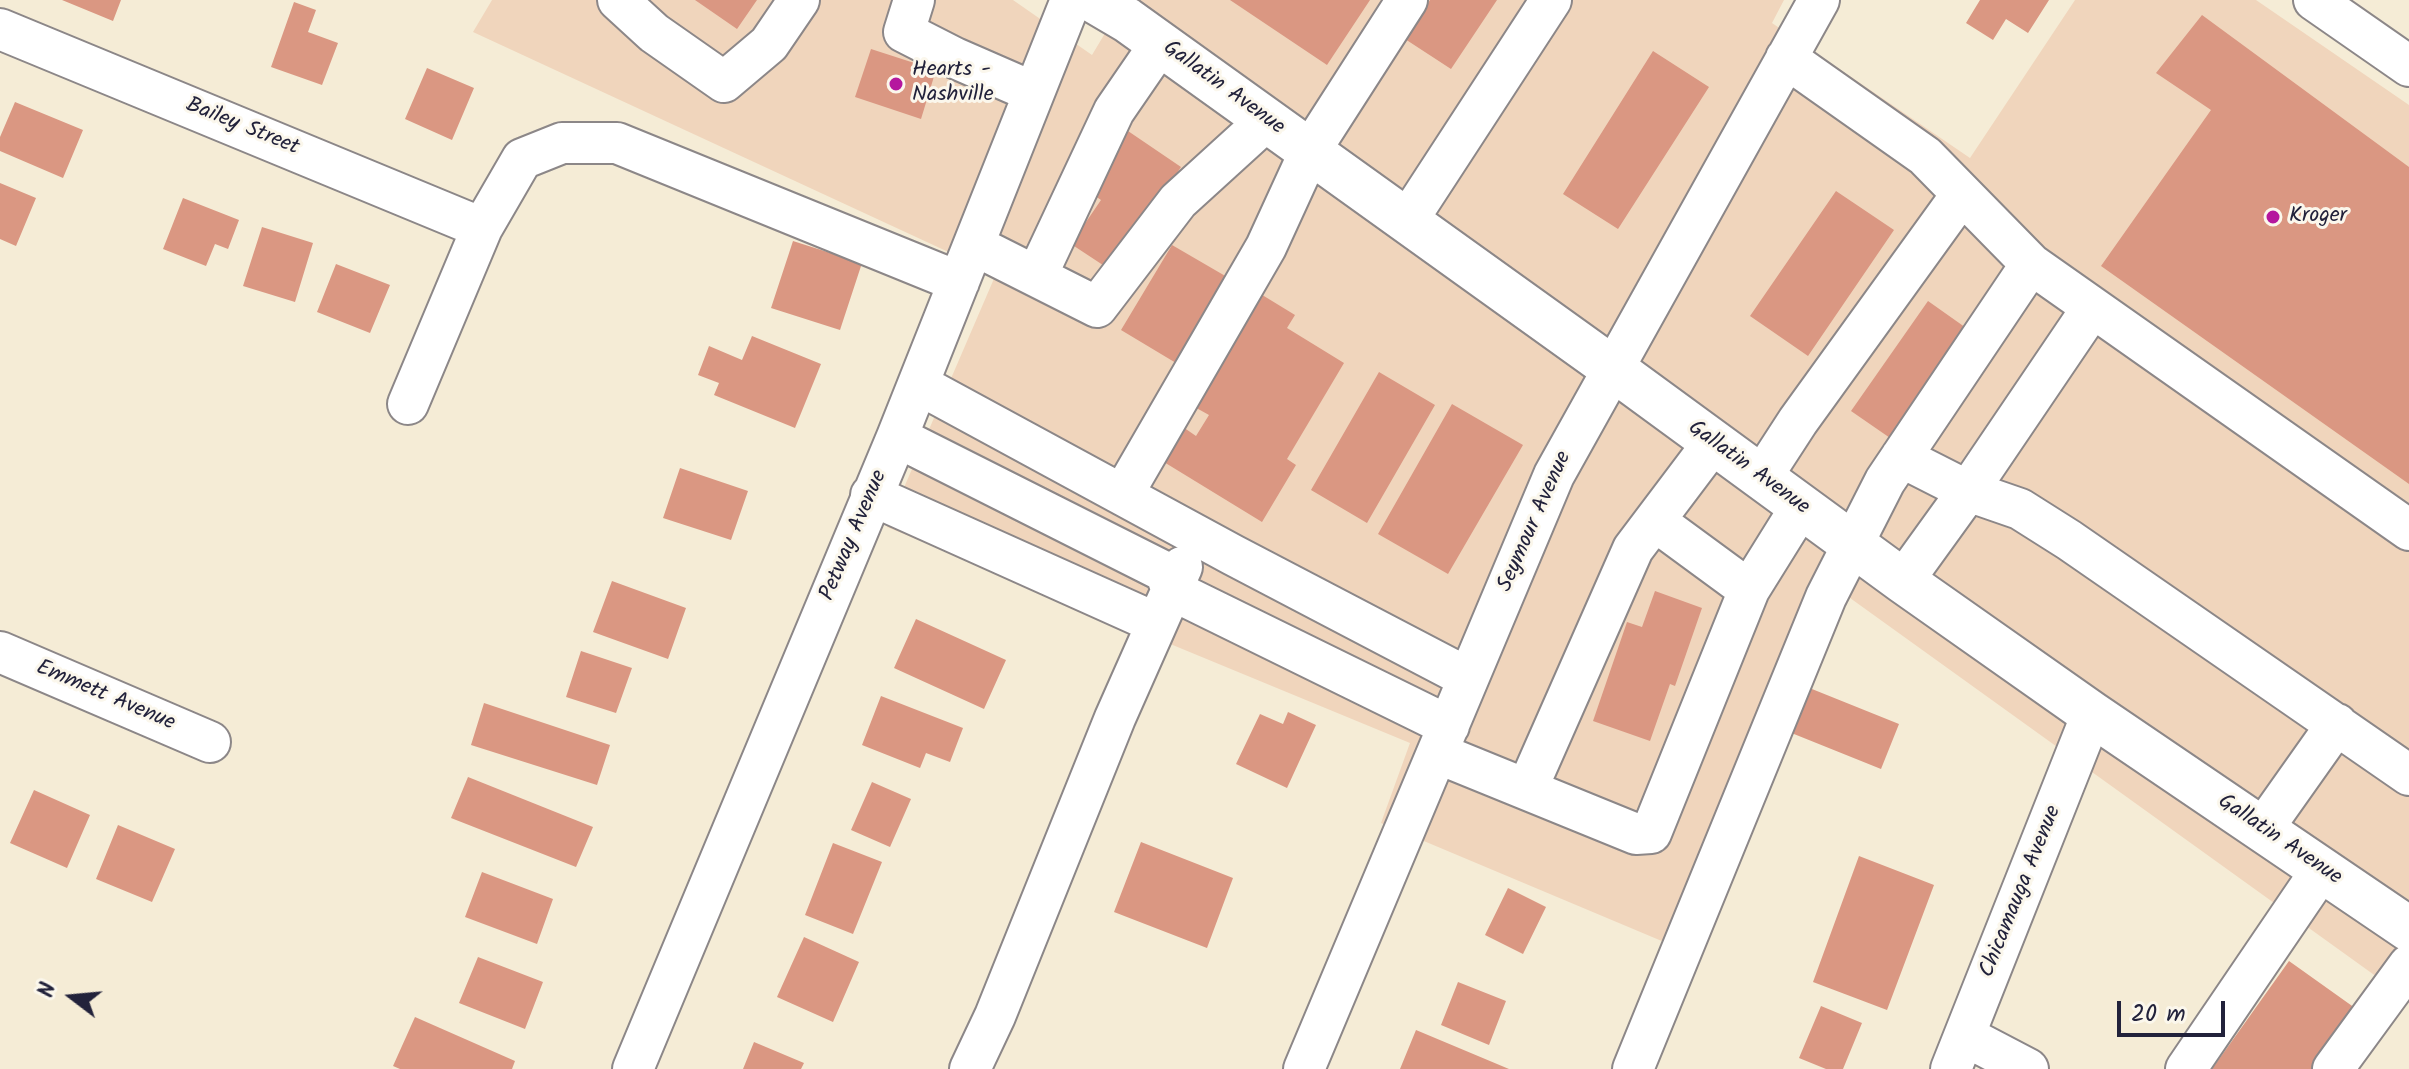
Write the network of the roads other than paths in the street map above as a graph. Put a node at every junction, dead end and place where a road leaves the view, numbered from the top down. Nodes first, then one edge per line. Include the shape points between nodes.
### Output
1 (618, 0) edge
2 (799, 0) edge
3 (914, 0) edge
4 (1071, 0) edge
5 (1407, 0) edge
6 (1551, 0) edge
7 (1819, 0) edge
8 (2314, 0) edge
9 (1130, 16) edge
10 (0, 29) edge
11 (1786, 58) junction
12 (2409, 66) edge
13 (1033, 92) junction
14 (1267, 120) junction
15 (1310, 151) junction
16 (1962, 194) junction
17 (1407, 221) junction
18 (482, 228) junction
19 (974, 245) junction
20 (2031, 264) junction
21 (1037, 275) junction
22 (959, 282) junction
23 (2092, 308) junction
24 (1612, 368) junction
25 (918, 384) junction
26 (408, 404) dead end
27 (897, 437) junction
28 (1713, 443) junction
29 (1901, 457) junction
30 (1761, 478) junction
31 (1968, 491) junction
32 (1123, 494) junction
33 (871, 495) junction
34 (1800, 508) junction
35 (1655, 521) junction
36 (2409, 530) edge
37 (1196, 534) junction
38 (1852, 543) junction
39 (1903, 581) junction
40 (1749, 590) junction
41 (1164, 606) junction
42 (0, 652) edge
43 (1468, 678) junction
44 (2092, 714) junction
45 (2337, 724) junction
46 (1443, 740) junction
47 (210, 742) dead end
48 (2409, 775) edge
49 (1527, 789) junction
50 (2262, 830) junction
51 (2322, 869) junction
52 (2409, 929) edge
53 (2409, 965) edge
54 (1958, 1052) edge
55 (633, 1069) edge
56 (970, 1069) edge
57 (1304, 1069) edge
58 (1633, 1069) edge
59 (2028, 1069) edge
60 (2186, 1069) edge
61 (2333, 1069) edge

1 - 2 street via 654,33 724,82 769,44
3 - 13 street via 904,32
4 - 13 street, Petway Avenue
5 - 15 street
6 - 17 street
7 - 11 street, Seymour Avenue
8 - 12 street
9 - 14 main road, Gallatin Avenue
9 - 21 street via 1114,111
10 - 18 street, Bailey Street
11 - 16 street via 1925,156
11 - 24 street, Seymour Avenue
13 - 19 street, Petway Avenue
14 - 15 main road, Gallatin Avenue
14 - 21 street via 1178,201 1097,307
15 - 17 main road, Gallatin Avenue
15 - 32 street via 1266,247
16 - 20 street
16 - 30 street
17 - 24 main road, Gallatin Avenue
18 - 22 street via 522,159 562,143 617,143
18 - 26 street
19 - 21 street
19 - 22 street, Petway Avenue
20 - 23 street
20 - 29 street
22 - 25 street, Petway Avenue
23 - 31 street
23 - 36 street
24 - 28 main road, Gallatin Avenue
24 - 43 street, Seymour Avenue via 1554,475
25 - 27 street, Petway Avenue
25 - 32 street
27 - 33 street, Petway Avenue
27 - 41 street via 1165,572
28 - 30 main road, Gallatin Avenue
28 - 35 street
29 - 31 street
29 - 38 street
30 - 34 main road, Gallatin Avenue
31 - 39 street
31 - 45 street via 2020,509
32 - 37 street
33 - 41 street
33 - 55 street, Petway Avenue
34 - 38 main road, Gallatin Avenue
34 - 40 street
35 - 40 street
35 - 49 street via 1633,549
37 - 41 street
37 - 43 street
38 - 39 main road, Gallatin Avenue
38 - 58 street
39 - 44 main road, Gallatin Avenue
40 - 49 street via 1651,833 1636,834
41 - 46 street
41 - 56 street
42 - 47 street, Emmett Avenue
43 - 46 street, Seymour Avenue
44 - 50 main road, Gallatin Avenue
44 - 54 street, Chicamauga Avenue
45 - 48 street
45 - 50 street
46 - 49 street
46 - 57 street, Seymour Avenue
50 - 51 main road, Gallatin Avenue
51 - 52 main road, Gallatin Avenue
51 - 60 street
53 - 61 street
54 - 59 street

